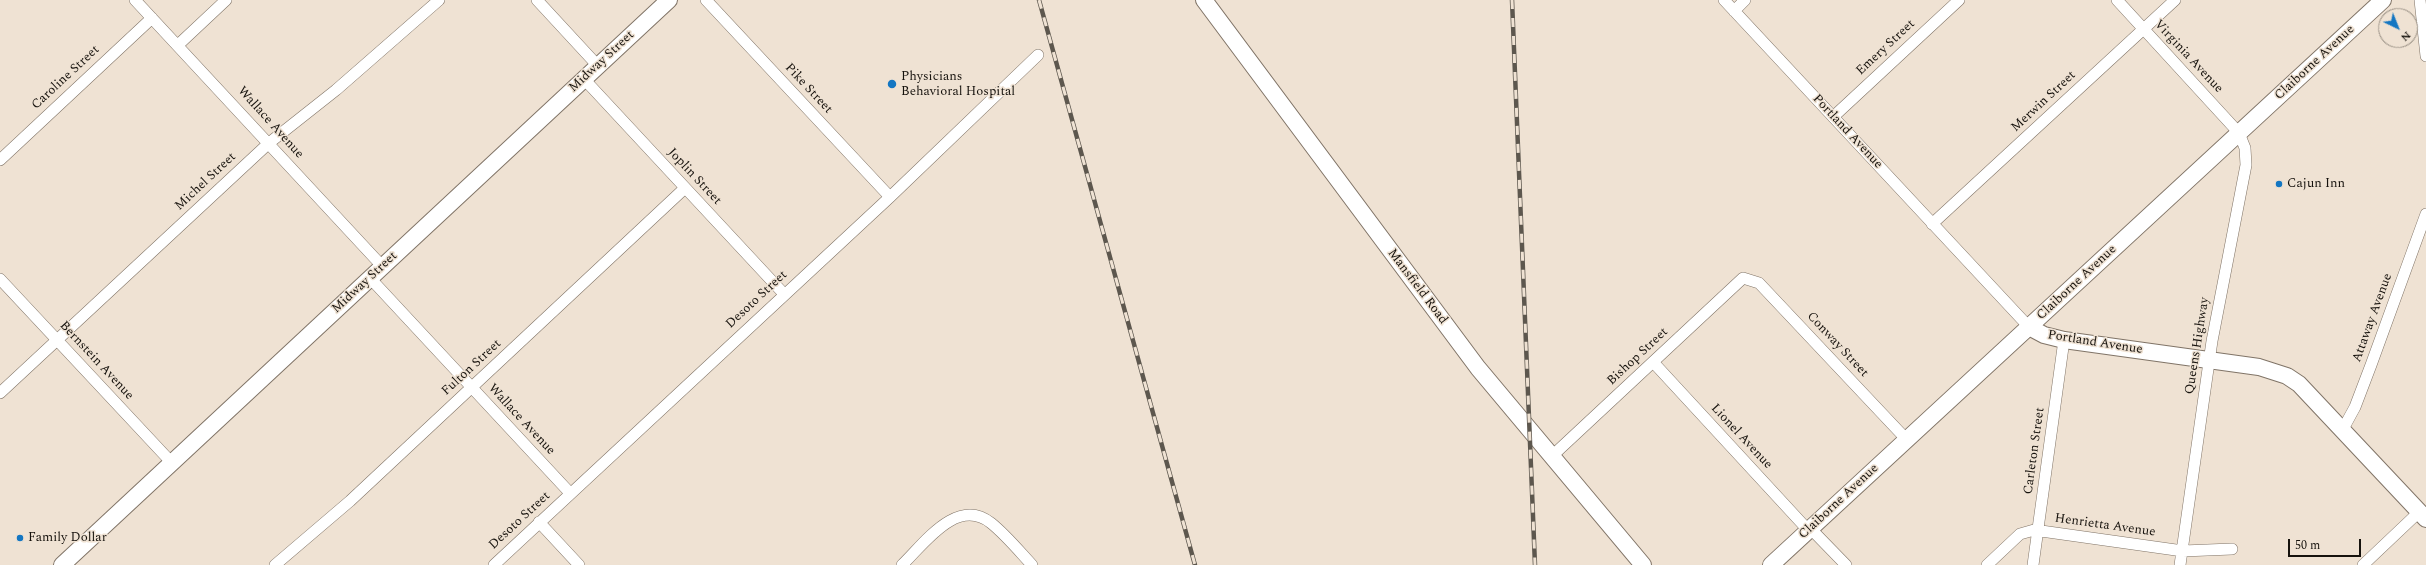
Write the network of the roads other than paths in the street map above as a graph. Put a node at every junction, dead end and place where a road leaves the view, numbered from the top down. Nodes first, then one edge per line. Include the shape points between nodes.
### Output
1 (135, 0) edge
2 (226, 0) edge
3 (439, 0) edge
4 (537, 0) edge
5 (669, 0) edge
6 (706, 0) edge
7 (1204, 0) edge
8 (1724, 0) edge
9 (1745, 0) edge
10 (1959, 0) edge
11 (2117, 0) edge
12 (2175, 0) edge
13 (2383, 0) edge
14 (2420, 0) edge
15 (1734, 11) junction
16 (152, 18) junction
17 (2144, 29) junction
18 (178, 45) junction
19 (1038, 55) dead end
20 (2426, 56) edge
21 (598, 66) junction
22 (584, 79) junction
23 (1833, 117) junction
24 (2239, 133) junction
25 (269, 143) junction
26 (0, 160) edge
27 (685, 188) junction
28 (890, 197) junction
29 (2426, 214) edge
30 (1932, 224) junction
31 (382, 266) junction
32 (370, 278) junction
33 (1743, 278) joint
34 (0, 279) edge
35 (784, 294) junction
36 (2029, 327) junction
37 (57, 339) junction
38 (2064, 340) junction
39 (2209, 360) junction
40 (1653, 362) junction
41 (472, 388) junction
42 (0, 393) edge
43 (2343, 430) junction
44 (1906, 440) junction
45 (1551, 457) junction
46 (172, 463) junction
47 (570, 493) junction
48 (2423, 516) edge
49 (539, 522) junction
50 (1809, 529) junction
51 (2038, 530) junction
52 (2232, 549) dead end
53 (2182, 550) junction
54 (62, 565) edge
55 (275, 565) edge
56 (494, 565) edge
57 (579, 565) edge
58 (902, 565) edge
59 (1032, 565) edge
60 (1643, 565) edge
61 (1771, 565) edge
62 (1846, 565) edge
63 (1987, 565) edge
64 (2034, 565) edge
65 (2180, 565) edge
66 (2363, 565) edge

1 - 16 street, Wallace Avenue
2 - 18 street
3 - 25 street, Michel Street via 336,90
4 - 21 street
5 - 21 street, Midway Street
6 - 28 street, Pike Street
7 - 45 street, Mansfield Road via 1440,319
8 - 15 street, Portland Avenue
9 - 15 street
10 - 23 street, Emery Street
11 - 17 street, Virginia Avenue
12 - 17 street, Merwin Street
13 - 24 street, Claiborne Avenue
14 - 20 street
15 - 23 street, Portland Avenue
16 - 18 street, Wallace Avenue
16 - 26 street, Caroline Street
17 - 24 street, Virginia Avenue
17 - 30 street, Merwin Street
18 - 25 street, Wallace Avenue
19 - 28 street, Desoto Street
21 - 22 street, Midway Street
22 - 27 street, Joplin Street
22 - 31 street, Midway Street
23 - 30 street, Portland Avenue
24 - 36 street, Claiborne Avenue
24 - 39 street, Queens Highway via 2245,148 2246,164
25 - 31 street, Wallace Avenue
25 - 37 street, Michel Street
27 - 35 street, Joplin Street
27 - 41 street, Fulton Street
28 - 35 street, Desoto Street
29 - 43 street, Attaway Avenue via 2366,379
30 - 36 street, Portland Avenue
31 - 32 street, Midway Street
32 - 41 street, Wallace Avenue
32 - 46 street, Midway Street
33 - 40 street, Bishop Street
33 - 44 street, Conway Street via 1759,283
34 - 37 street, Bernstein Avenue
35 - 47 street, Desoto Street
36 - 38 street, Portland Avenue via 2044,335
36 - 44 street, Claiborne Avenue
37 - 42 street, Michel Street
37 - 46 street, Bernstein Avenue
38 - 39 street, Portland Avenue
38 - 51 street, Carleton Street
39 - 43 street, Portland Avenue via 2259,367 2287,376 2310,394
39 - 53 street, Queens Highway
40 - 45 street, Bishop Street
40 - 50 street, Lionel Avenue
41 - 47 street, Wallace Avenue
41 - 55 street, Fulton Street via 350,501
43 - 48 street, Portland Avenue
44 - 50 street, Claiborne Avenue
45 - 60 street, Mansfield Road
46 - 54 street, Midway Street
47 - 49 street, Desoto Street
48 - 66 street
49 - 56 street, Desoto Street
49 - 57 street
50 - 61 street, Claiborne Avenue
50 - 62 street, Lionel Avenue
51 - 53 street, Henrietta Avenue
51 - 63 street, Henrietta Avenue via 2020,534
51 - 64 street, Carleton Street
52 - 53 street, Henrietta Avenue
53 - 65 street, Queens Highway
58 - 59 street via 942,526 951,519 964,515 982,517 990,522

